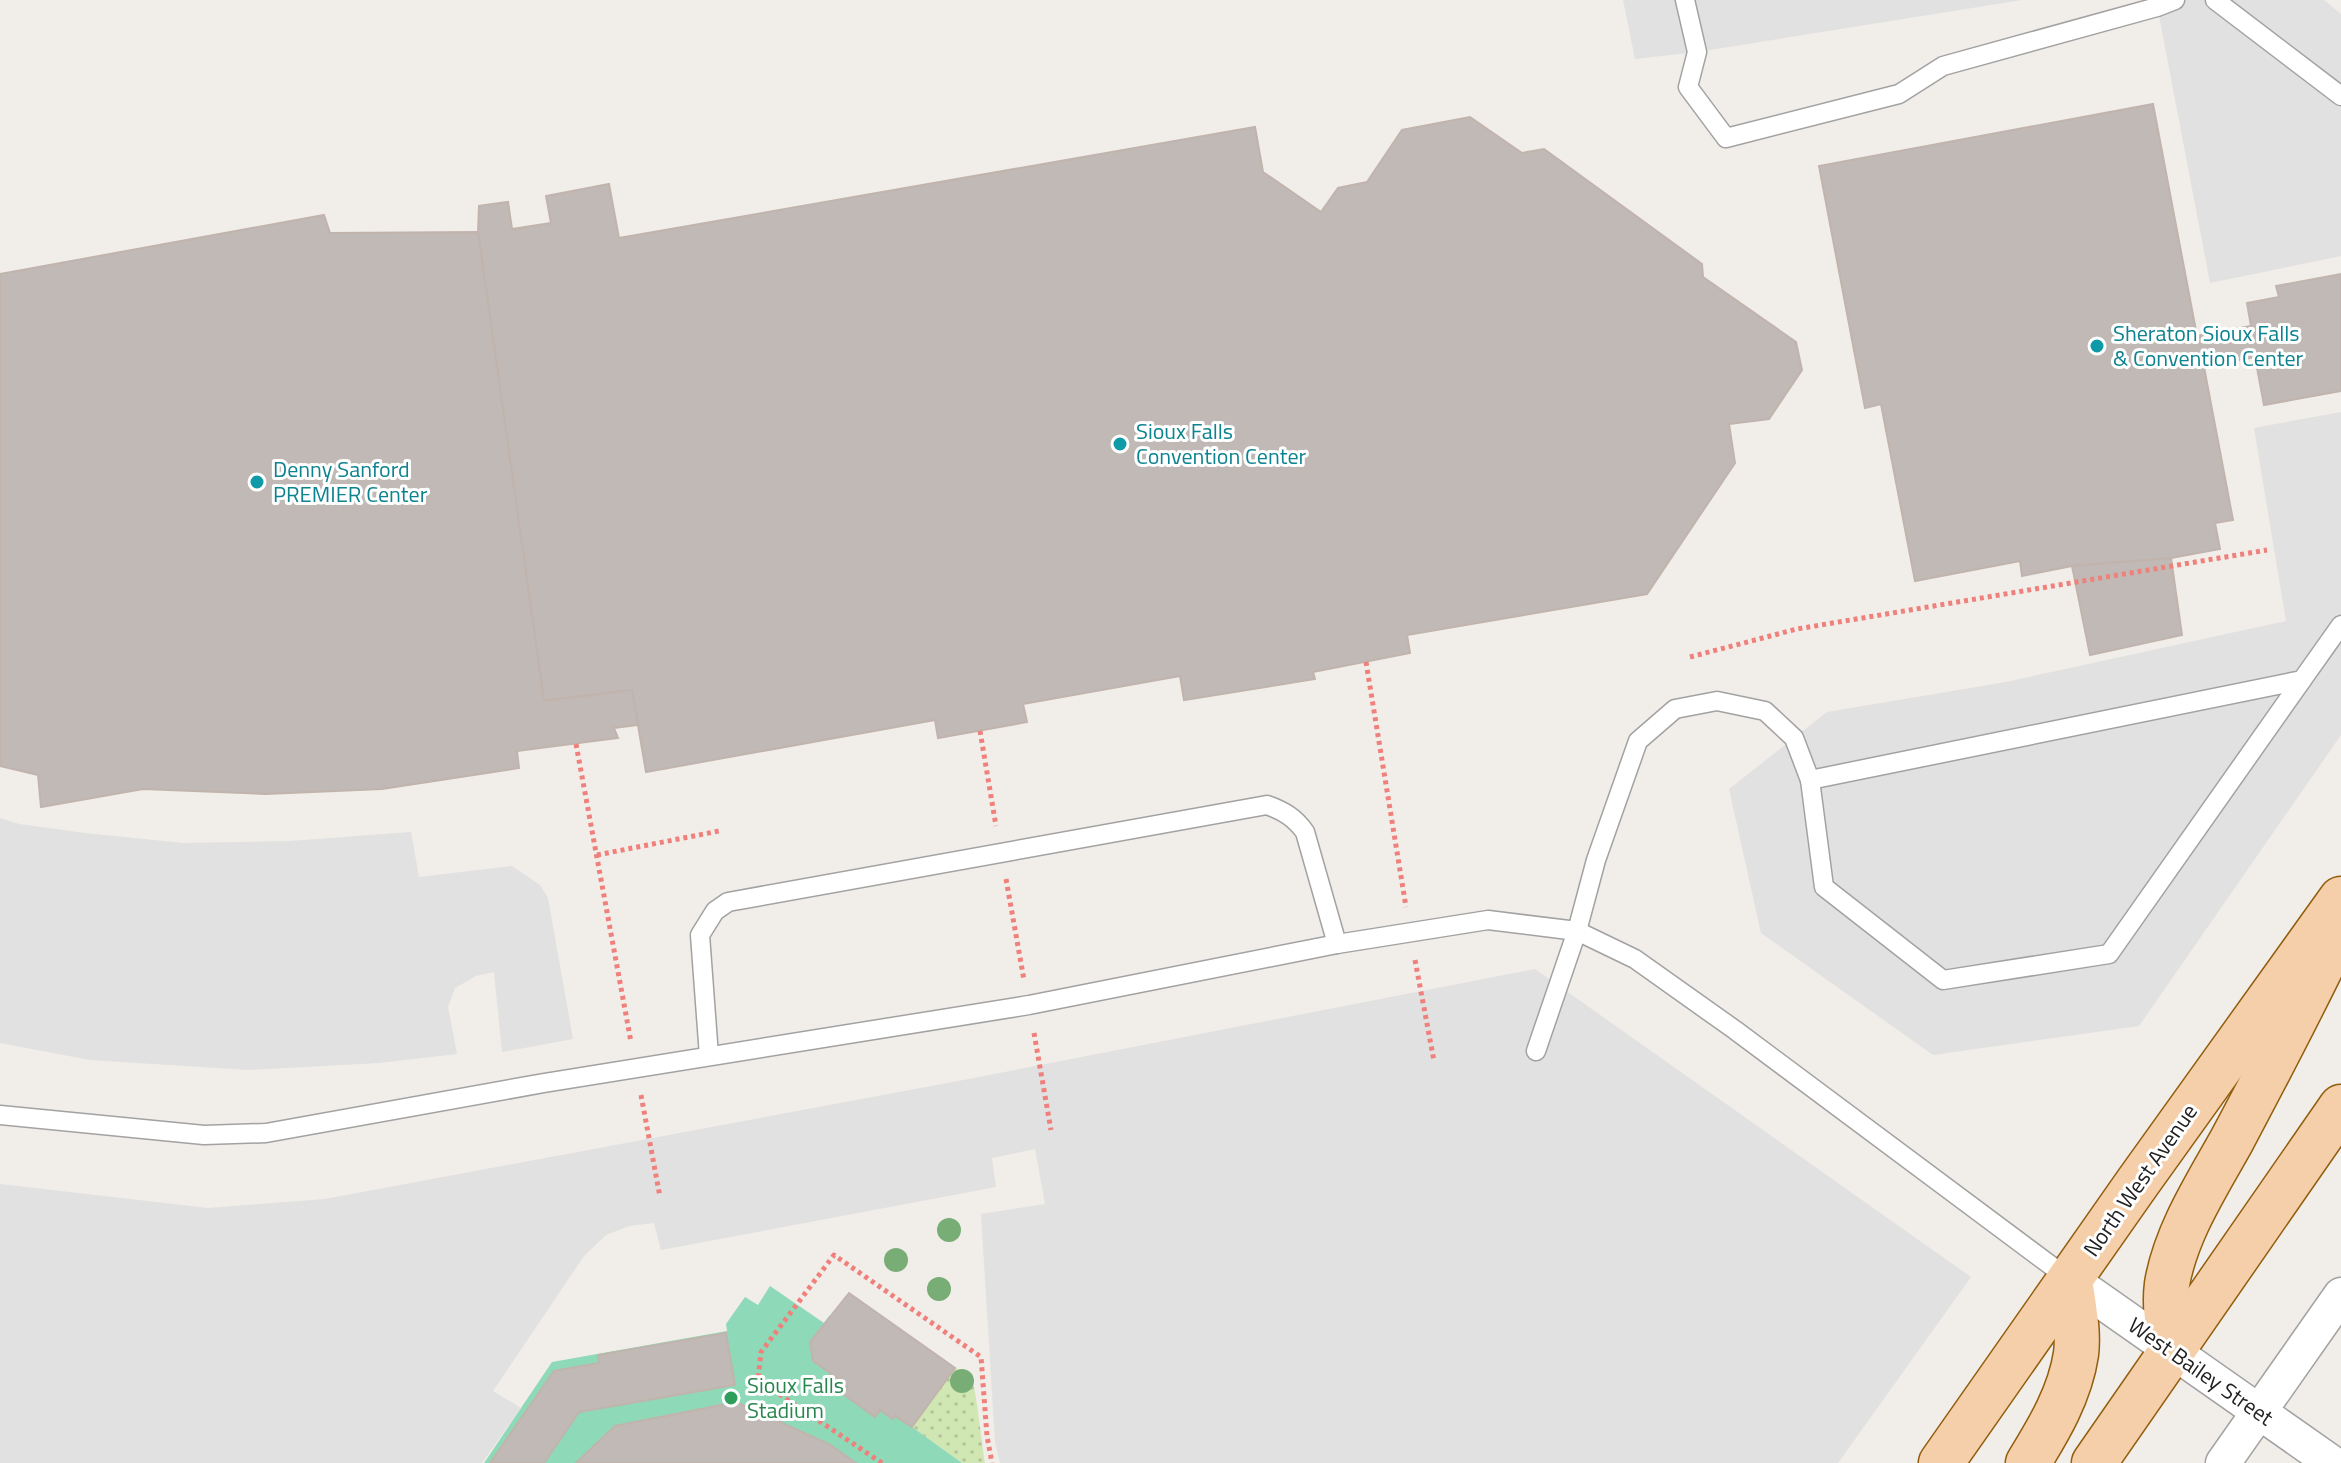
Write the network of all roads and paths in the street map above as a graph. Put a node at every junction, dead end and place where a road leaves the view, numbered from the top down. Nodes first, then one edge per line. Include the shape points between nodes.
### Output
1 (1685, 0) edge
2 (2175, 0) edge
3 (2215, 0) edge
4 (2341, 96) edge
5 (2267, 550) dead end
6 (2341, 625) edge
7 (1690, 657) dead end
8 (1366, 662) dead end
9 (2302, 680) junction
10 (980, 731) dead end
11 (576, 744) dead end
12 (1810, 780) junction
13 (719, 831) dead end
14 (1001, 853) junction
15 (597, 855) junction
16 (2340, 900) edge
17 (1410, 931) junction
18 (1577, 931) junction
19 (1337, 944) junction
20 (1029, 1005) junction
21 (1536, 1051) dead end
22 (709, 1056) junction
23 (1434, 1061) dead end
24 (636, 1068) junction
25 (2341, 1107) edge
26 (0, 1115) edge
27 (1051, 1130) dead end
28 (660, 1197) dead end
29 (2070, 1279) junction
30 (2341, 1295) edge
31 (2172, 1351) junction
32 (2259, 1412) junction
33 (882, 1463) edge
34 (992, 1463) edge
35 (1941, 1463) edge
36 (2028, 1463) edge
37 (2094, 1463) edge
38 (2223, 1463) edge
39 (2332, 1463) edge

1 - 2 lane via 1697,52 1688,87 1726,138 1899,94 1943,66
3 - 4 lane
5 - 7 path via 1797,629
6 - 9 lane
8 - 17 path
9 - 12 lane
9 - 12 lane via 2109,954 1943,980 1824,887
10 - 14 path
11 - 15 path
12 - 18 lane via 1794,738 1765,711 1717,701 1675,709 1638,741
13 - 15 path
14 - 19 lane via 1267,805 1282,810 1305,832
14 - 20 path
14 - 22 lane via 728,902 715,911 700,935
15 - 24 path
16 - 29 main road, North West Avenue
16 - 31 main road via 2340,928 2175,1253 2167,1286
17 - 18 lane via 1488,920
17 - 19 lane
17 - 23 path
18 - 21 lane
18 - 29 lane via 1635,959
19 - 20 lane
20 - 22 lane
20 - 27 path
22 - 24 lane
24 - 26 lane via 266,1133 204,1135
24 - 28 path
25 - 31 main road
29 - 31 street, West Bailey Street
29 - 35 main road, North West Avenue
29 - 36 main road via 2076,1354 2054,1421
30 - 32 street
31 - 32 street, West Bailey Street
31 - 37 main road
32 - 38 street
32 - 39 street, West Bailey Street
33 - 34 path via 758,1380 761,1352 834,1255 981,1357

